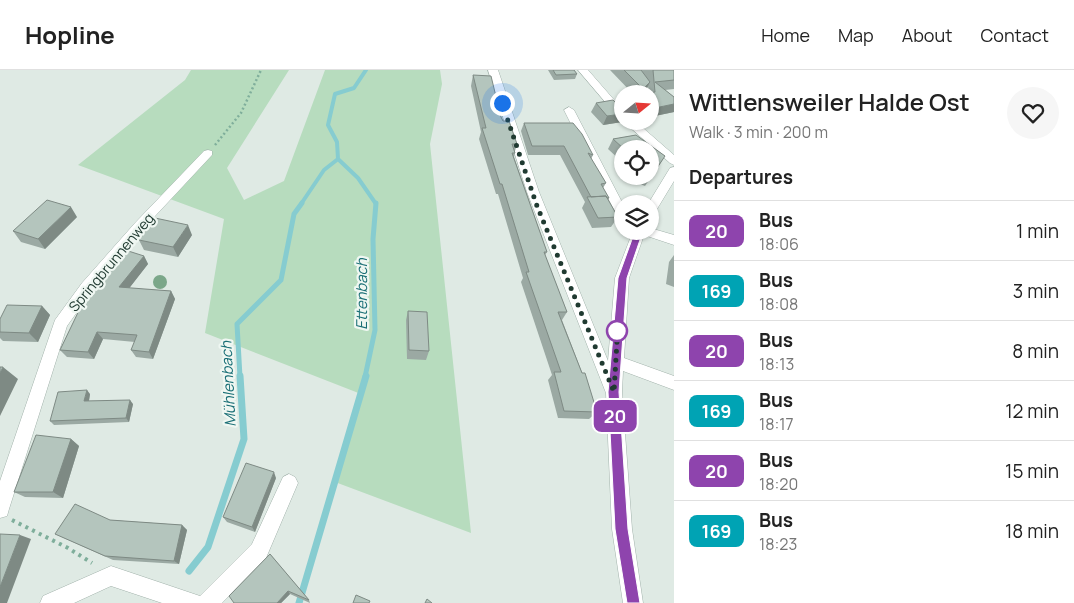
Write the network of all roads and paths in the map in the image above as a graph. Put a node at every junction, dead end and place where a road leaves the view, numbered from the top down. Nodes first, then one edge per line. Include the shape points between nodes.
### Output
1 (261, 70) edge
2 (493, 70) edge
3 (583, 70) edge
4 (614, 106) edge
5 (569, 110) dead end
6 (638, 130) edge
7 (208, 153) joint
8 (674, 161) edge
9 (674, 171) edge
10 (659, 196) edge
11 (614, 198) edge
12 (659, 237) edge
13 (636, 240) edge
14 (674, 240) edge
15 (617, 362) junction
16 (674, 383) edge
17 (614, 392) junction
18 (289, 483) dead end
19 (4, 514) edge
20 (111, 576) junction
21 (50, 603) edge
22 (193, 603) edge
23 (208, 603) edge
24 (633, 603) edge

1 - 7 path via 241,113
2 - 17 street via 537,206
3 - 4 street
5 - 11 street
6 - 8 street
7 - 19 street, Springbrunnenweg via 138,226 60,324
9 - 10 street
12 - 14 street
13 - 15 street via 622,278
15 - 16 street
15 - 17 street
17 - 24 street via 622,529
18 - 23 street via 259,551
19 - 20 path via 68,548
20 - 21 street
20 - 22 street

